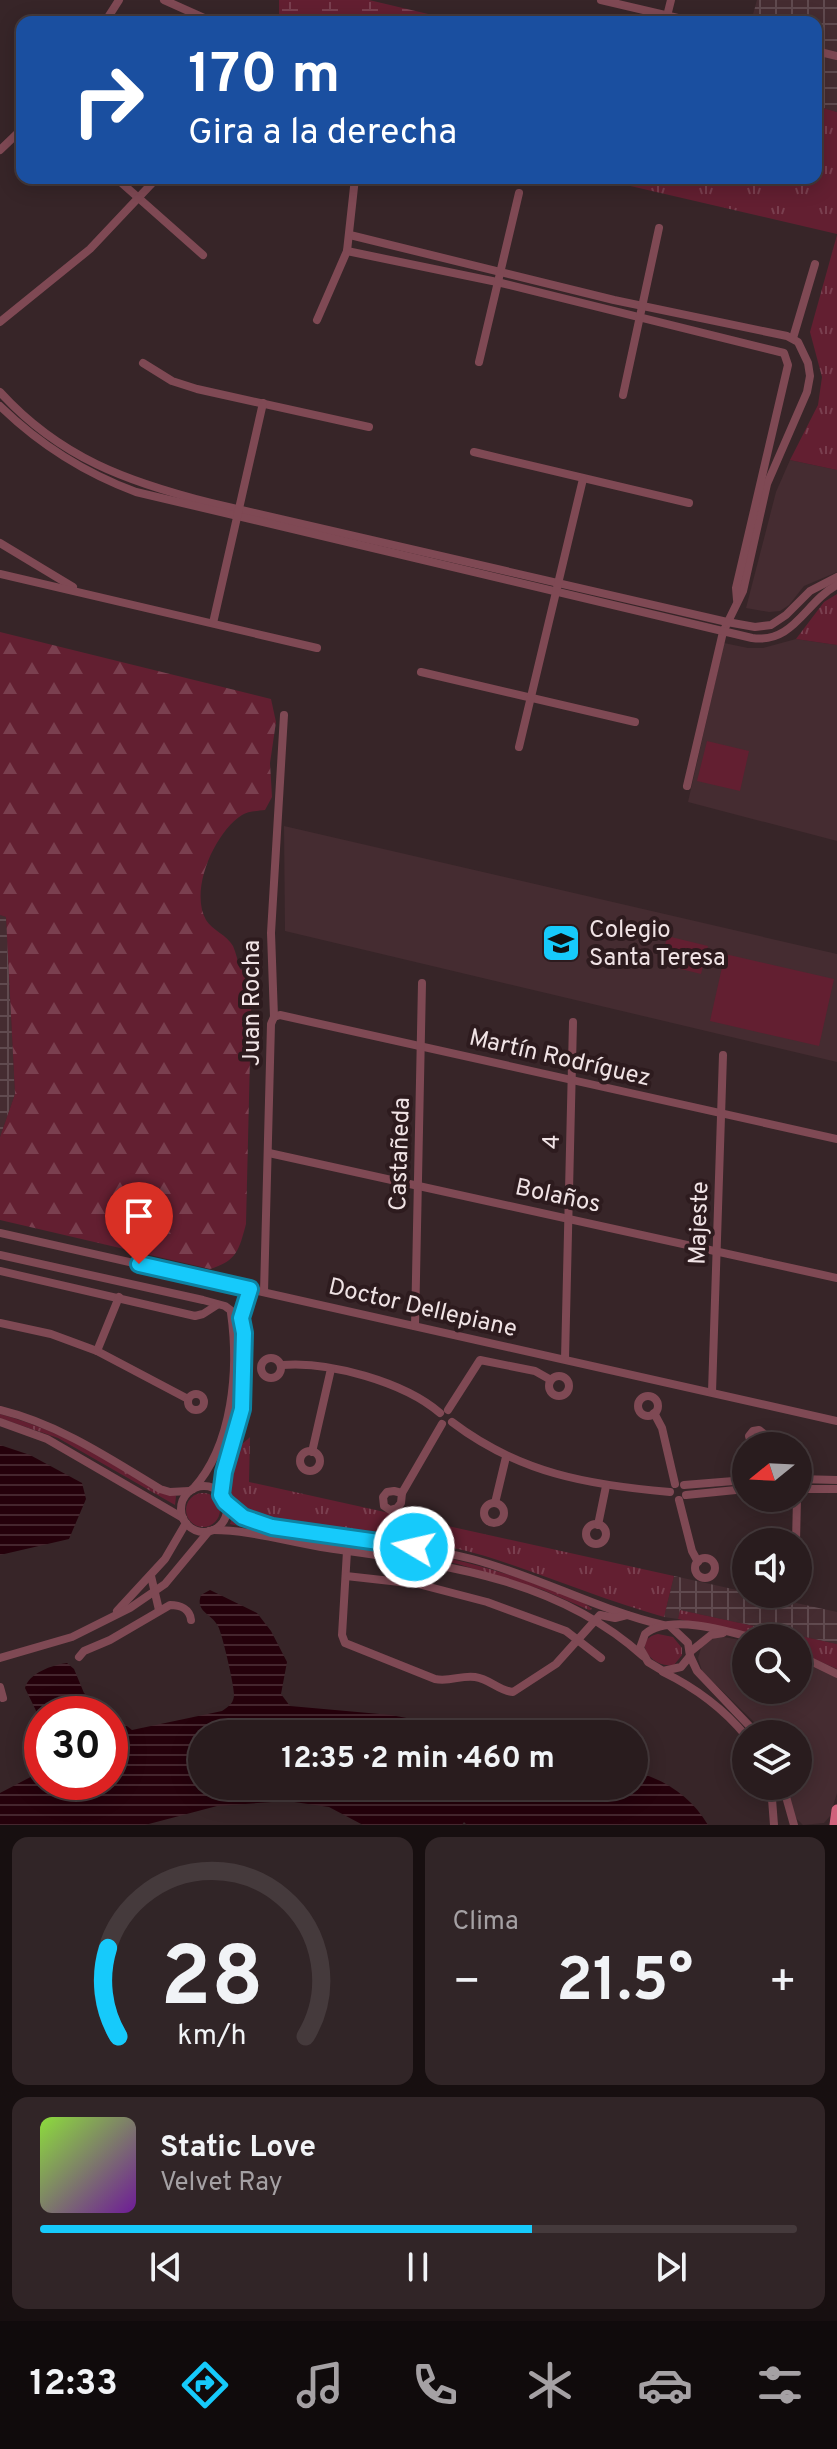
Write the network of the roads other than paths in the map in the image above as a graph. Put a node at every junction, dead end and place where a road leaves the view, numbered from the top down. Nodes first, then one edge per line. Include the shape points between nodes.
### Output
1 (164, 0) edge
2 (601, 0) edge
3 (671, 0) edge
4 (200, 16) edge
5 (667, 16) joint
6 (16, 135) edge
7 (0, 150) edge
8 (123, 184) edge
9 (152, 184) edge
10 (354, 184) edge
11 (519, 193) dead end
12 (140, 198) junction
13 (659, 228) dead end
14 (350, 235) junction
15 (347, 251) junction
16 (203, 255) dead end
17 (815, 264) dead end
18 (498, 278) junction
19 (641, 311) junction
20 (317, 320) dead end
21 (0, 322) edge
22 (779, 335) junction
23 (793, 338) junction
24 (776, 350) junction
25 (805, 357) junction
26 (788, 360) junction
27 (479, 362) dead end
28 (143, 363) dead end
29 (0, 392) edge
30 (623, 395) dead end
31 (263, 403) junction
32 (0, 406) edge
33 (369, 427) dead end
34 (474, 452) dead end
35 (766, 459) junction
36 (778, 461) junction
37 (583, 479) junction
38 (689, 503) dead end
39 (239, 513) junction
40 (0, 543) edge
41 (0, 574) edge
42 (834, 582) edge
43 (558, 588) junction
44 (81, 592) junction
45 (737, 602) junction
46 (783, 618) junction
47 (727, 622) junction
48 (213, 623) junction
49 (791, 628) junction
50 (723, 632) junction
51 (317, 648) dead end
52 (421, 672) dead end
53 (531, 697) junction
54 (284, 715) dead end
55 (635, 722) dead end
56 (519, 747) dead end
57 (687, 786) dead end
58 (422, 983) dead end
59 (274, 1017) junction
60 (573, 1022) dead end
61 (422, 1047) junction
62 (723, 1055) dead end
63 (572, 1080) junction
64 (722, 1115) junction
65 (837, 1139) edge
66 (269, 1153) junction
67 (417, 1185) junction
68 (569, 1218) junction
69 (0, 1233) edge
70 (717, 1250) junction
71 (0, 1255) edge
72 (0, 1271) edge
73 (837, 1278) edge
74 (120, 1281) junction
75 (133, 1284) junction
76 (250, 1289) junction
77 (264, 1292) junction
78 (121, 1298) junction
79 (217, 1305) junction
80 (231, 1313) junction
81 (241, 1318) junction
82 (0, 1323) edge
83 (415, 1326) junction
84 (97, 1351) junction
85 (565, 1359) junction
86 (282, 1365) dead end
87 (331, 1369) junction
88 (551, 1380) dead end
89 (712, 1392) junction
90 (188, 1399) dead end
91 (230, 1408) junction
92 (242, 1409) junction
93 (0, 1410) edge
94 (444, 1412) junction
95 (654, 1413) dead end
96 (837, 1421) edge
97 (0, 1422) edge
98 (452, 1422) junction
99 (442, 1424) junction
100 (312, 1452) dead end
101 (506, 1457) junction
102 (812, 1479) edge
103 (837, 1480) edge
104 (732, 1482) edge
105 (606, 1486) junction
106 (732, 1489) edge
107 (812, 1489) edge
108 (837, 1489) edge
109 (191, 1490) junction
110 (679, 1491) junction
111 (402, 1493) dead end
112 (223, 1499) junction
113 (495, 1503) dead end
114 (184, 1521) junction
115 (598, 1525) dead end
116 (211, 1531) junction
117 (347, 1551) junction
118 (698, 1562) dead end
119 (151, 1576) junction
120 (346, 1576) junction
121 (158, 1589) junction
122 (170, 1605) junction
123 (159, 1610) junction
124 (627, 1615) junction
125 (146, 1618) junction
126 (595, 1618) junction
127 (191, 1620) dead end
128 (104, 1622) junction
129 (667, 1625) junction
130 (146, 1629) dead end
131 (729, 1632) junction
132 (732, 1633) edge
133 (578, 1640) junction
134 (690, 1654) junction
135 (643, 1656) junction
136 (79, 1657) dead end
137 (0, 1658) edge
138 (601, 1658) dead end
139 (812, 1662) edge
140 (663, 1671) junction
141 (833, 1672) edge
142 (0, 1687) edge
143 (3, 1698) dead end
144 (744, 1720) edge
145 (732, 1721) edge
146 (772, 1800) edge
147 (787, 1800) edge
148 (836, 1812) edge
149 (774, 1825) edge
150 (794, 1825) edge
151 (825, 1825) edge
152 (835, 1825) edge

1 - 4 street
2 - 5 street
3 - 5 street
6 - 7 street
8 - 12 street
9 - 12 street
10 - 14 street
11 - 18 street
12 - 16 street
12 - 21 street via 67,270
13 - 19 street
14 - 15 street
14 - 18 street
15 - 18 street
15 - 20 street
17 - 23 street
18 - 19 street
18 - 27 street
19 - 22 street
19 - 24 street
19 - 30 street
22 - 23 street
22 - 24 street
23 - 25 street
24 - 26 street
25 - 26 street
25 - 36 street via 807,392
26 - 35 street
28 - 31 street via 181,384
29 - 39 street via 60,443 115,474
31 - 33 street
31 - 39 street
32 - 39 street via 57,453 95,475 148,495
34 - 37 street
35 - 36 street
35 - 45 street
36 - 45 street via 767,484
37 - 38 street
37 - 43 street
39 - 43 street
39 - 48 street
40 - 44 street
41 - 44 street
42 - 46 street via 810,591
42 - 49 street
43 - 47 street
43 - 50 street
43 - 53 street
44 - 48 street
45 - 47 street
46 - 47 street via 760,627
46 - 49 street via 780,627
46 - 49 street via 794,617
47 - 50 street
48 - 51 street
49 - 50 street via 765,639
50 - 57 street
52 - 53 street
53 - 55 street
53 - 56 street
54 - 59 street, Juan Rocha via 271,933
58 - 61 street, Castañeda
59 - 61 street, Martín Rodríguez
59 - 66 street, Juan Rocha
60 - 63 street, 4
61 - 63 street, Martín Rodríguez
61 - 67 street, Castañeda
62 - 64 street, Majeste
63 - 64 street, Martín Rodríguez
63 - 68 street, 4
64 - 65 street, Martín Rodríguez
64 - 70 street, Majeste
66 - 67 street, Bolaños
66 - 77 street, Juan Rocha
67 - 68 street, Bolaños
67 - 83 street, Castañeda
68 - 70 street, Bolaños
68 - 85 street, 4
69 - 76 street, Doctor Dellepiane
70 - 73 street, Bolaños
70 - 89 street, Majeste
71 - 74 street
72 - 78 street
74 - 75 street
74 - 78 street
75 - 78 street
75 - 79 street
76 - 77 street, Doctor Dellepiane
76 - 81 street
77 - 83 street, Doctor Dellepiane
78 - 79 street via 195,1316
78 - 84 street
79 - 80 street
80 - 81 street
80 - 91 street
81 - 92 street
82 - 84 street
83 - 85 street, Doctor Dellepiane
84 - 90 street
85 - 89 street, Doctor Dellepiane
86 - 87 street
87 - 94 street via 386,1383
87 - 100 street
88 - 94 street via 535,1371 480,1360
89 - 96 street, Doctor Dellepiane
91 - 92 street
91 - 109 street via 222,1441
92 - 112 street via 224,1472
93 - 109 street via 38,1421 160,1489
94 - 98 street via 454,1415
94 - 99 street
95 - 110 street
97 - 114 street via 47,1439
98 - 99 street
98 - 101 street
99 - 111 street
101 - 105 street
101 - 113 street
102 - 103 street
104 - 110 street
105 - 110 street
105 - 115 street
106 - 110 street
107 - 108 street
109 - 112 street via 205,1486
109 - 114 street via 182,1504
110 - 118 street
112 - 116 street via 226,1516
112 - 124 street via 243,1517 272,1527 414,1547 498,1567
114 - 116 street via 196,1531
114 - 119 street
116 - 117 street
116 - 121 street
117 - 120 street
117 - 126 street via 479,1574
119 - 121 street
119 - 128 street
120 - 133 street via 418,1584 487,1602
120 - 133 street via 345,1643 435,1679 477,1677 513,1692 550,1669
121 - 122 street
121 - 123 street
121 - 128 street
122 - 123 street
122 - 127 street via 185,1609
123 - 125 street
124 - 126 street
124 - 129 street
125 - 130 street
125 - 136 street
126 - 133 street
126 - 135 street
128 - 137 street via 54,1644
129 - 131 street
129 - 134 street via 683,1636
129 - 135 street via 650,1629 641,1638
131 - 132 street
131 - 134 street via 711,1635
133 - 138 street
134 - 140 street via 681,1667
134 - 144 street via 697,1671
135 - 140 street
139 - 141 street
140 - 145 street via 694,1688
142 - 143 street
146 - 149 street
147 - 150 street
148 - 151 street
148 - 152 main road

